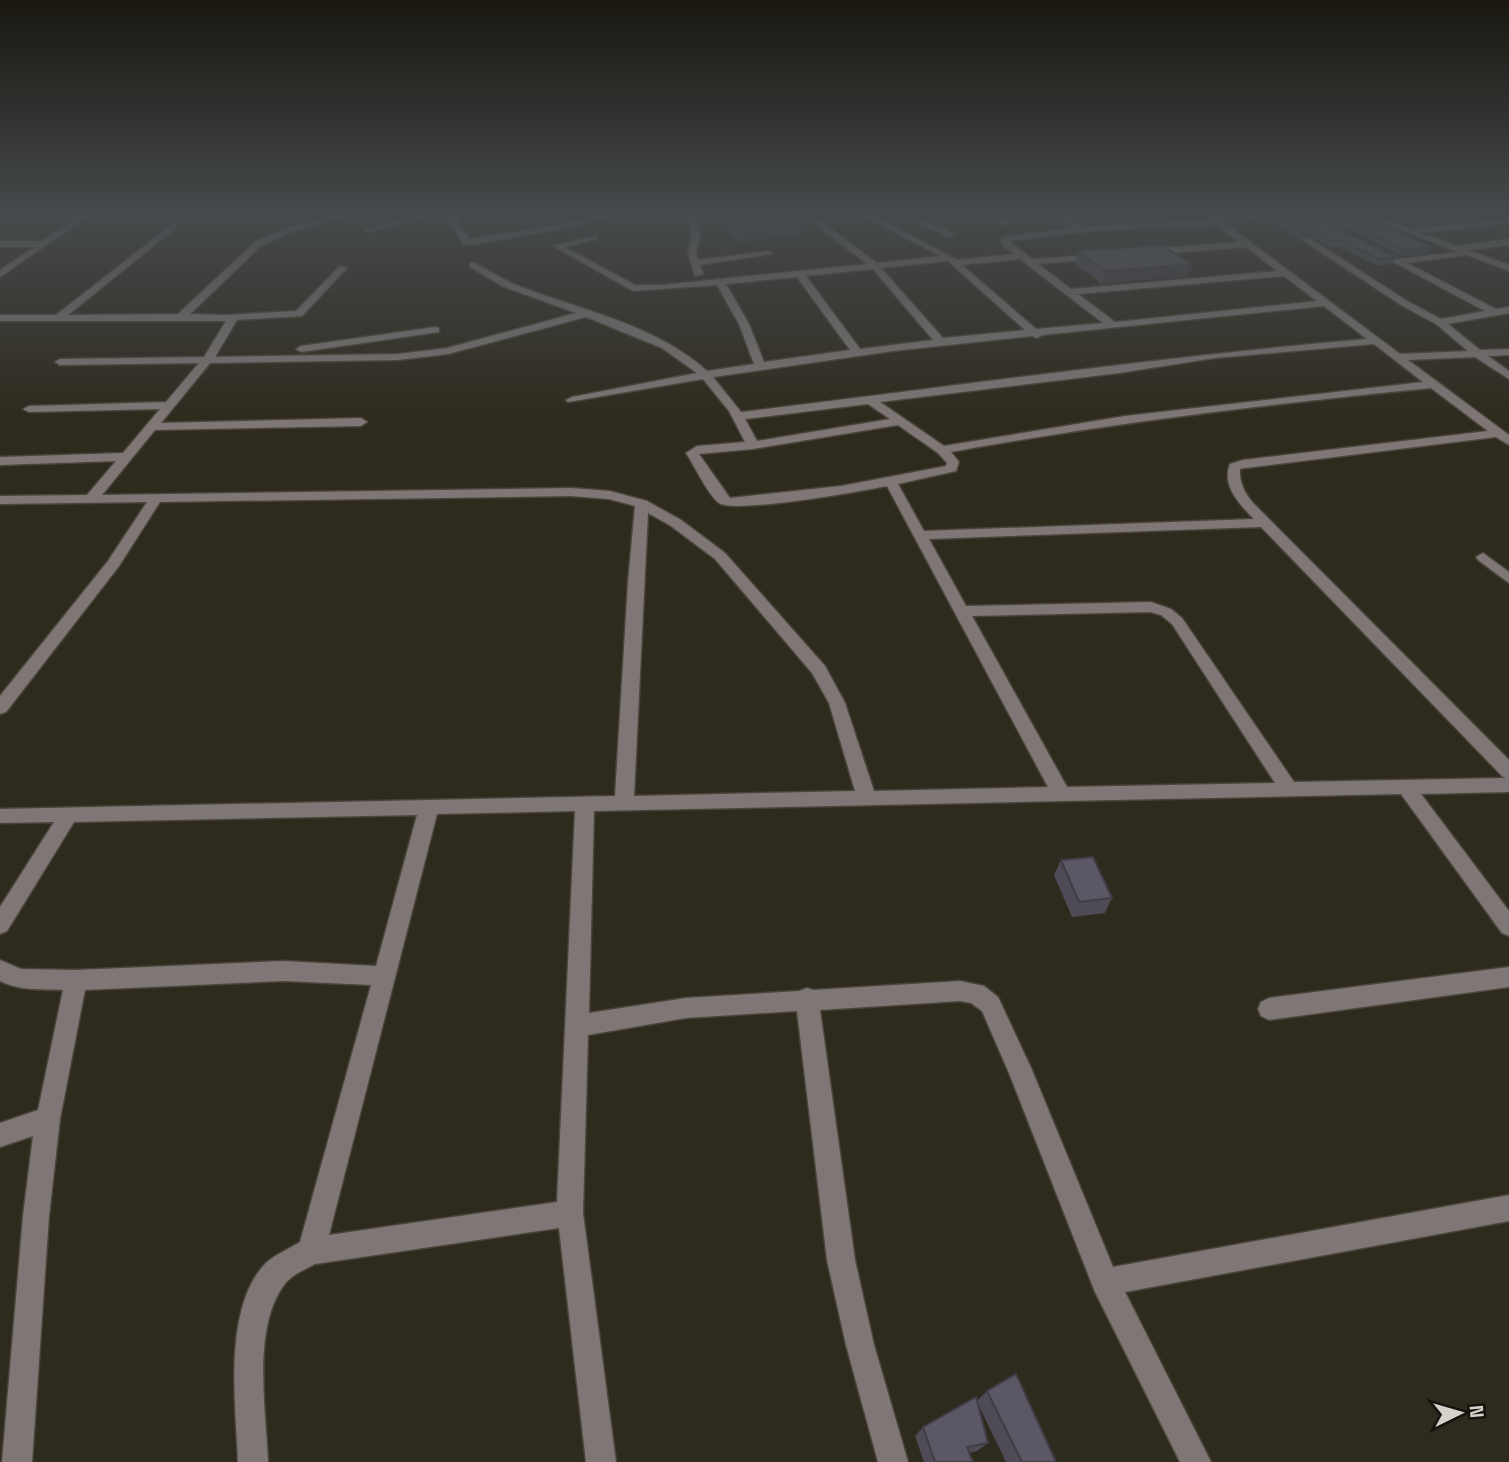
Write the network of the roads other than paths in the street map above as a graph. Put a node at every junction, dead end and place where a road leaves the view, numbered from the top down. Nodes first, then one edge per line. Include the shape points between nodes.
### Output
1 (104, 281) edge
2 (219, 281) edge
3 (330, 281) edge
4 (503, 281) edge
5 (621, 281) edge
6 (728, 281) edge
7 (805, 281) edge
8 (888, 281) edge
9 (976, 281) edge
10 (1057, 281) edge
11 (1192, 281) edge
12 (1295, 281) edge
13 (1370, 281) edge
14 (1435, 281) edge
15 (720, 282) junction
16 (701, 284) joint
17 (1071, 292) junction
18 (1324, 303) junction
19 (1509, 310) edge
20 (1496, 313) junction
21 (584, 314) junction
22 (181, 317) junction
23 (229, 317) junction
24 (0, 318) edge
25 (58, 318) junction
26 (1440, 321) junction
27 (1113, 326) junction
28 (435, 330) dead end
29 (1037, 334) junction
30 (1375, 341) junction
31 (942, 342) junction
32 (857, 352) junction
33 (1509, 352) edge
34 (1478, 354) junction
35 (1396, 357) junction
36 (208, 359) junction
37 (253, 359) junction
38 (60, 362) dead end
39 (759, 365) junction
40 (708, 375) junction
41 (1509, 376) edge
42 (1433, 384) junction
43 (572, 400) dead end
44 (867, 400) junction
45 (169, 405) junction
46 (29, 409) dead end
47 (740, 416) junction
48 (900, 421) junction
49 (361, 422) dead end
50 (151, 427) junction
51 (1504, 437) edge
52 (753, 444) junction
53 (942, 450) junction
54 (127, 457) junction
55 (0, 461) edge
56 (891, 482) junction
57 (156, 498) junction
58 (91, 499) junction
59 (0, 500) edge
60 (642, 504) junction
61 (1265, 523) junction
62 (922, 536) junction
63 (1483, 557) dead end
64 (1509, 579) edge
65 (961, 611) junction
66 (0, 708) edge
67 (1509, 772) edge
68 (1509, 785) edge
69 (1406, 787) junction
70 (1289, 789) junction
71 (1060, 792) junction
72 (866, 796) junction
73 (624, 804) junction
74 (585, 805) junction
75 (429, 807) junction
76 (69, 814) junction
77 (0, 817) edge
78 (0, 925) edge
79 (1509, 927) edge
80 (0, 970) edge
81 (385, 976) junction
82 (1509, 977) edge
83 (76, 981) junction
84 (807, 998) junction
85 (1269, 1009) dead end
86 (577, 1026) junction
87 (48, 1119) junction
88 (0, 1135) edge
89 (1509, 1208) edge
90 (570, 1213) junction
91 (311, 1251) junction
92 (1105, 1282) junction
93 (12, 1455) edge
94 (253, 1462) edge
95 (601, 1462) edge
96 (892, 1462) edge
97 (1196, 1462) edge

1 - 25 street
2 - 22 street
3 - 23 street via 299,314
4 - 21 street
5 - 16 street via 633,288
6 - 15 street
7 - 32 street
8 - 31 street
9 - 29 street
10 - 17 street
11 - 17 street
12 - 18 street
13 - 26 street
14 - 20 street
15 - 16 street
15 - 39 street via 744,324
17 - 27 street
18 - 27 street
18 - 30 street
19 - 20 street
20 - 26 street
21 - 37 street via 448,351 398,357
21 - 40 street via 611,321 669,348
22 - 23 street
22 - 25 street
23 - 36 street via 231,322
24 - 25 street
26 - 34 street
27 - 29 street
28 - 37 street
29 - 31 street
30 - 35 street
30 - 44 street via 1215,355
31 - 32 street
32 - 39 street
33 - 34 street
34 - 35 street
34 - 41 street
35 - 42 street
36 - 37 street
36 - 38 street
36 - 45 street
39 - 40 street
40 - 43 street
40 - 47 street
42 - 51 street
42 - 53 street via 1034,432
44 - 47 street
44 - 48 street
45 - 46 street
45 - 50 street
47 - 52 street
48 - 52 street
48 - 53 street
49 - 50 street
50 - 54 street
51 - 61 street via 1280,458 1234,467 1236,489
52 - 56 street via 693,452 725,502
53 - 56 street via 953,462 951,468
54 - 55 street
54 - 58 street
56 - 62 street
57 - 58 street
57 - 60 street via 571,492 610,495
57 - 66 street via 114,563
58 - 59 street
60 - 72 street via 720,555 819,670 837,703
60 - 73 street
61 - 62 street
61 - 67 street
62 - 65 street
63 - 64 street
65 - 70 street via 1151,607 1166,612 1204,659
65 - 71 street
68 - 69 street
69 - 70 street
69 - 79 street
70 - 71 street
71 - 72 street
72 - 73 street
73 - 74 street
74 - 75 street
74 - 86 street
75 - 76 street
75 - 81 street
76 - 77 street
76 - 78 street
80 - 83 street via 19,979
81 - 83 street via 284,971
81 - 91 street
82 - 85 street
83 - 87 street
84 - 86 street via 686,1008
84 - 92 street via 960,991 976,993 990,1004
84 - 96 street via 841,1260
86 - 90 street
87 - 88 street
87 - 93 street
89 - 92 street
90 - 91 street
90 - 95 street
91 - 94 street via 276,1272 260,1294 250,1332
92 - 97 street

